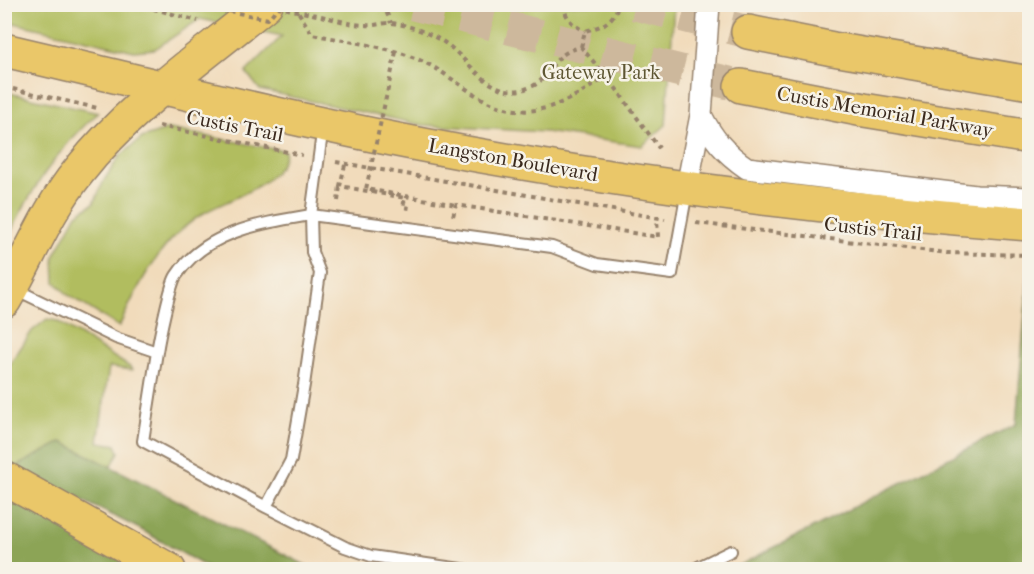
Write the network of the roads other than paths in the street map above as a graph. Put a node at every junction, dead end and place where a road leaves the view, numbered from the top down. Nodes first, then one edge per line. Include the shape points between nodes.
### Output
1 (266, 4) edge
2 (709, 4) edge
3 (748, 32) tunnel mouth
4 (4, 50) edge
5 (1029, 83) edge
6 (741, 87) tunnel mouth
7 (164, 89) junction
8 (701, 115) junction
9 (324, 125) junction
10 (1029, 137) edge
11 (687, 188) junction
12 (1029, 198) edge
13 (311, 215) junction
14 (1029, 224) edge
15 (8, 295) edge
16 (157, 352) junction
17 (4, 478) edge
18 (266, 507) junction
19 (731, 551) dead end
20 (169, 570) edge
21 (468, 570) edge
22 (692, 570) edge

1 - 7 main road
2 - 8 street
3 - 5 main road
4 - 7 main road, Langston Boulevard
6 - 10 main road, Custis Memorial Parkway
7 - 9 main road, Langston Boulevard
7 - 15 main road via 110,136 77,172 40,231
8 - 11 street
8 - 12 street via 725,153 747,168 976,196
9 - 11 main road, Langston Boulevard via 557,169
9 - 13 lane
11 - 13 lane via 672,274 597,264 552,246
11 - 14 main road, Langston Boulevard via 867,210
13 - 16 lane via 253,225 219,238 190,261 175,277
13 - 18 lane via 312,252 320,273 304,385 291,460
15 - 16 lane
16 - 18 lane via 143,441
17 - 20 main road
18 - 21 lane via 371,556
19 - 22 lane

